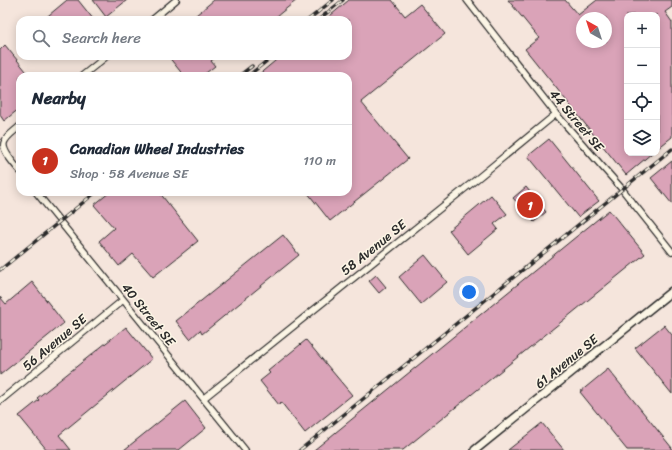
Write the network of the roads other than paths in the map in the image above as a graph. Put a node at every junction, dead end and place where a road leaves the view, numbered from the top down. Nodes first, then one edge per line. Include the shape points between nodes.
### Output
1 (176, 0) edge
2 (467, 0) edge
3 (157, 16) edge
4 (102, 60) edge
5 (87, 72) edge
6 (556, 114) junction
7 (16, 130) edge
8 (16, 166) edge
9 (39, 196) edge
10 (672, 252) edge
11 (672, 291) edge
12 (123, 300) junction
13 (204, 398) junction
14 (0, 402) edge
15 (245, 450) edge
16 (475, 450) edge

1 - 3 street
2 - 6 street, 44 Street SE
4 - 5 street
6 - 10 street, 44 Street SE via 622,189
6 - 13 street, 58 Avenue SE
7 - 8 street via 4,142 4,148
9 - 12 street, 40 Street SE
11 - 16 street, 61 Avenue SE
12 - 13 street, 40 Street SE
12 - 14 street, 56 Avenue SE
13 - 15 street, 40 Street SE

